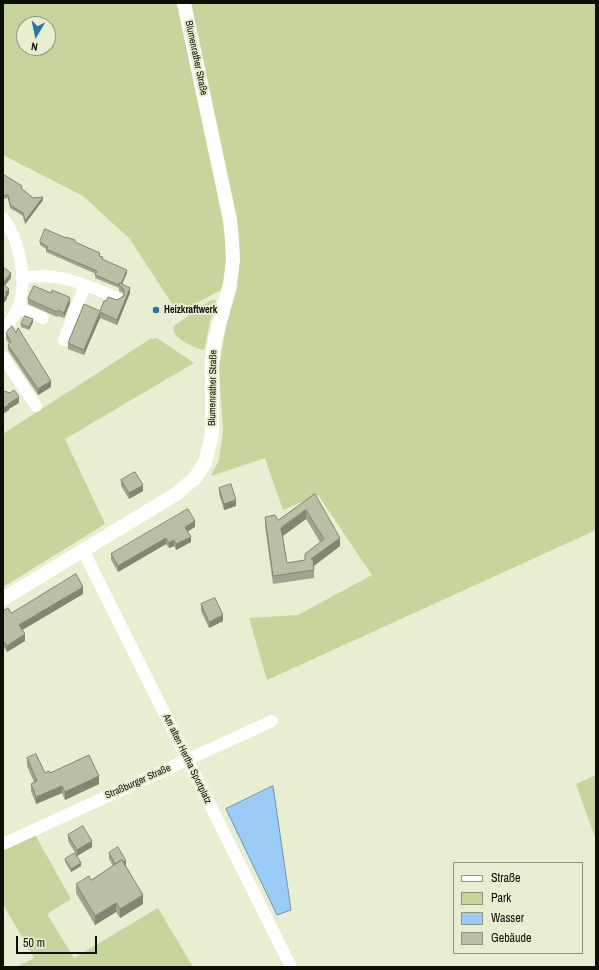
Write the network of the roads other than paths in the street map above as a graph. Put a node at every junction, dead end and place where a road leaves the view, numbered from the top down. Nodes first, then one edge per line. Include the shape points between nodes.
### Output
1 (184, 3) edge
2 (3, 218) edge
3 (23, 278) junction
4 (85, 285) junction
5 (118, 298) edge
6 (18, 308) junction
7 (43, 318) dead end
8 (3, 332) edge
9 (64, 340) dead end
10 (3, 357) edge
11 (36, 406) dead end
12 (83, 550) junction
13 (3, 599) edge
14 (272, 721) dead end
15 (188, 760) junction
16 (3, 844) edge
17 (291, 967) edge

1 - 12 street, Blumenrather Straße via 232,240 230,284 215,340 212,362 212,436 205,462 195,478 176,494
2 - 3 street via 18,248
3 - 4 street via 66,278
3 - 6 street
4 - 5 street
4 - 9 street
6 - 7 street
6 - 8 street
10 - 11 street
12 - 13 street, Blumenrather Straße
12 - 15 street, Am alten Hertha Sportplatz
14 - 15 street, Straßburger Straße
15 - 16 street, Straßburger Straße
15 - 17 street, Am alten Hertha Sportplatz

